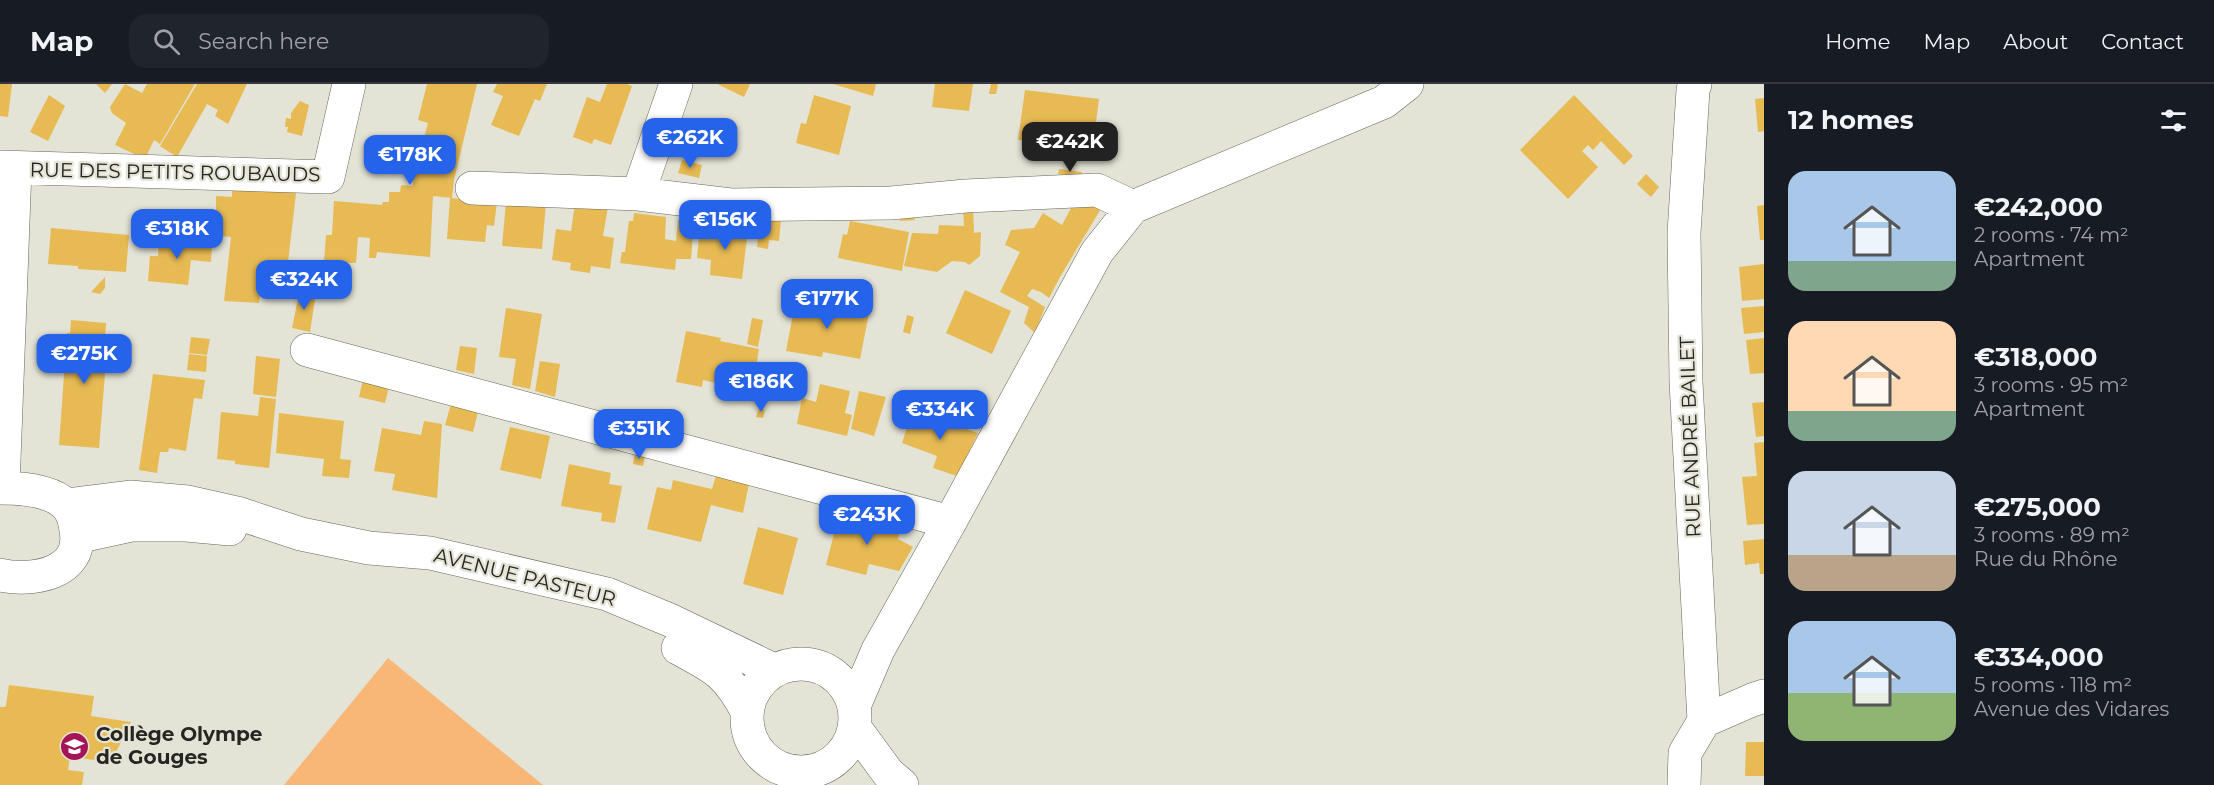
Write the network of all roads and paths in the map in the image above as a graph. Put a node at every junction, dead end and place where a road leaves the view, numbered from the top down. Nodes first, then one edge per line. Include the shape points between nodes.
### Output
1 (349, 84) edge
2 (676, 84) edge
3 (1407, 84) edge
4 (1695, 84) edge
5 (8, 168) edge
6 (472, 188) dead end
7 (638, 194) junction
8 (1132, 207) junction
9 (307, 350) dead end
10 (1, 488) edge
11 (66, 505) junction
12 (950, 522) junction
13 (301, 534) junction
14 (77, 537) junction
15 (369, 548) junction
16 (0, 574) edge
17 (878, 650) junction
18 (774, 670) junction
19 (832, 672) junction
20 (1764, 696) edge
21 (747, 711) junction
22 (854, 717) junction
23 (1704, 721) junction
24 (810, 774) edge
25 (895, 779) edge
26 (1684, 785) edge

1 - 5 street, RUE DES PETITS ROUBAUDS via 328,177
2 - 7 street
3 - 8 street via 1384,102
4 - 23 street, RUE ANDRÉ BAILET via 1684,233 1686,382
5 - 10 street
6 - 7 street
7 - 8 street via 731,205 891,203 1097,190
8 - 12 street via 1097,252
9 - 12 street
10 - 11 street via 44,493
11 - 13 street, AVENUE PASTEUR via 130,496 188,502
11 - 14 street via 75,521
12 - 17 street
13 - 14 street, AVENUE PASTEUR via 132,525
13 - 15 street, AVENUE PASTEUR
14 - 16 street via 73,553 56,571 41,577
15 - 18 street, AVENUE PASTEUR via 430,553 607,594
15 - 21 street, AVENUE PASTEUR via 424,572 602,614 659,638 715,668 734,688
17 - 19 street
17 - 22 street
18 - 19 street via 793,663
18 - 21 street via 751,694
19 - 22 street via 846,687
20 - 23 street
21 - 24 street via 747,730 754,747 767,761 784,770
22 - 24 street via 846,748
22 - 25 street
23 - 26 street via 1685,753
24 - 25 street

